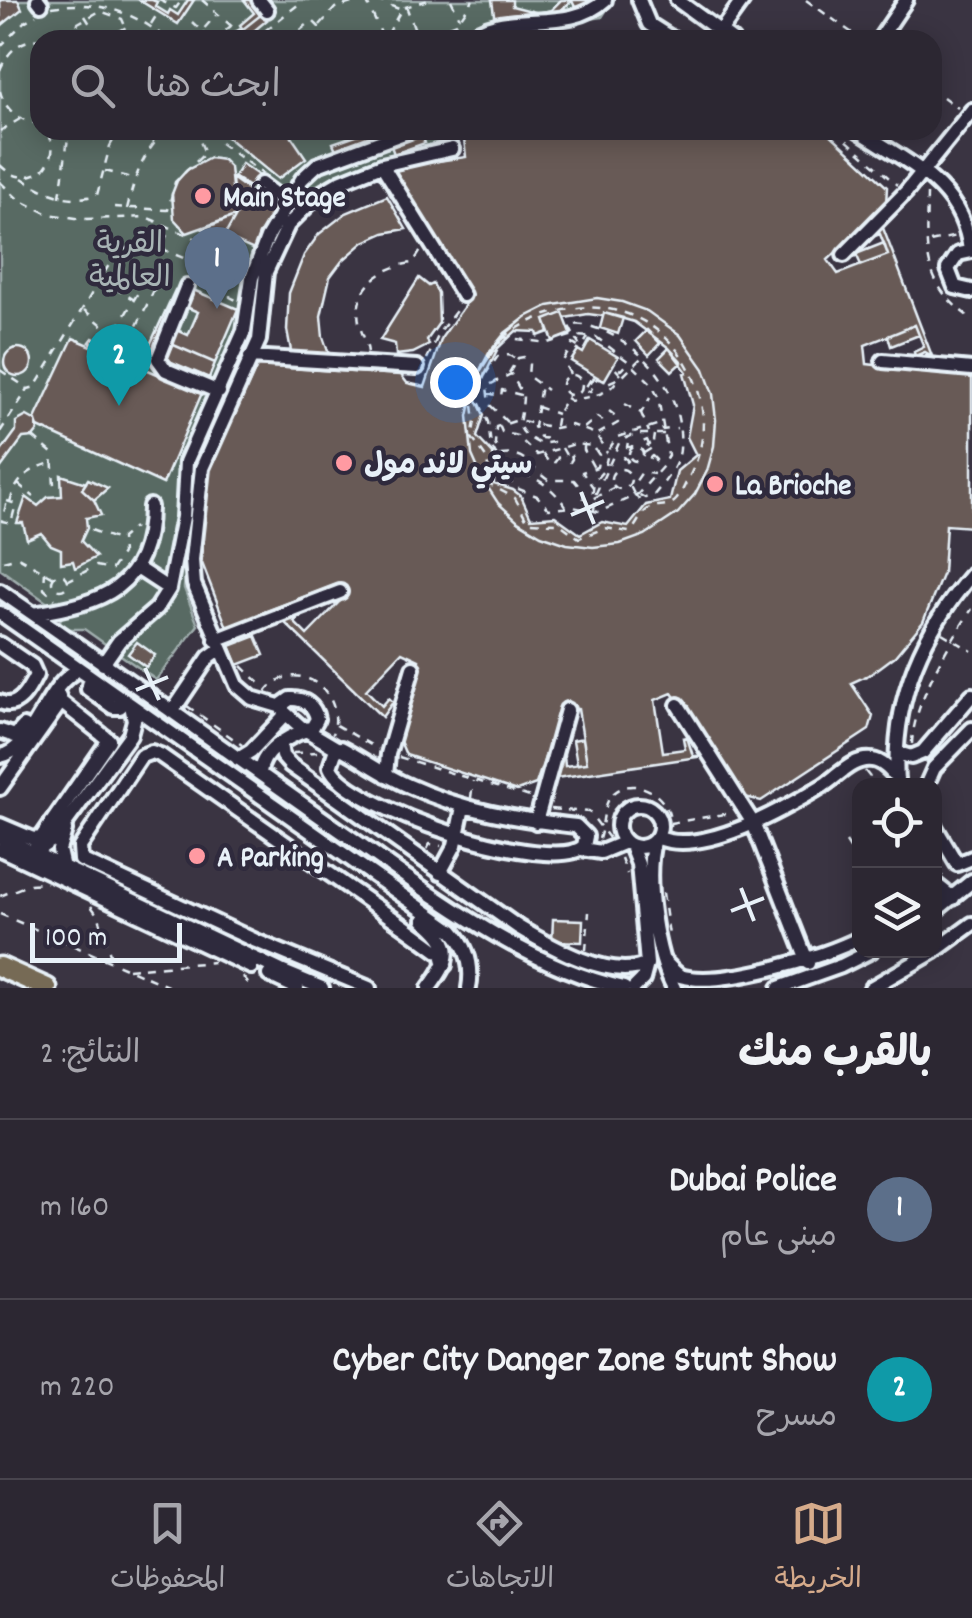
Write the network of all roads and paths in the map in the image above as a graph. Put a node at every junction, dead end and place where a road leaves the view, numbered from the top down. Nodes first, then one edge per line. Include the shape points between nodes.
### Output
1 (159, 0) edge
2 (182, 0) edge
3 (202, 0) edge
4 (304, 0) edge
5 (364, 0) edge
6 (379, 0) edge
7 (428, 0) edge
8 (451, 0) edge
9 (473, 0) edge
10 (604, 0) edge
11 (639, 0) edge
12 (677, 0) edge
13 (743, 0) edge
14 (806, 0) edge
15 (906, 0) edge
16 (76, 1) edge
17 (164, 3) junction
18 (406, 6) junction
19 (400, 10) junction
20 (269, 12) edge
21 (218, 13) junction
22 (85, 16) junction
23 (460, 20) junction
24 (192, 22) dead end
25 (151, 25) junction
26 (128, 26) junction
27 (232, 26) junction
28 (319, 26) junction
29 (75, 30) edge
30 (95, 30) edge
31 (121, 30) edge
32 (130, 30) edge
33 (157, 30) edge
34 (200, 30) edge
35 (204, 30) edge
36 (226, 30) edge
37 (236, 30) edge
38 (300, 30) edge
39 (319, 30) edge
40 (378, 30) edge
41 (390, 30) edge
42 (415, 30) edge
43 (440, 30) edge
44 (482, 30) edge
45 (658, 30) edge
46 (718, 30) edge
47 (729, 30) edge
48 (848, 30) edge
49 (886, 30) edge
50 (30, 41) edge
51 (0, 47) edge
52 (0, 70) edge
53 (0, 91) edge
54 (943, 98) dead end
55 (970, 112) edge
56 (21, 119) junction
57 (30, 121) edge
58 (0, 131) edge
59 (51, 140) edge
60 (67, 140) edge
61 (113, 140) edge
62 (200, 140) edge
63 (216, 140) edge
64 (383, 140) edge
65 (846, 140) edge
66 (873, 140) edge
67 (154, 142) edge
68 (452, 148) dead end
69 (64, 152) junction
70 (53, 153) junction
71 (0, 165) edge
72 (382, 165) junction
73 (104, 171) junction
74 (927, 176) junction
75 (22, 178) junction
76 (134, 178) junction
77 (0, 182) edge
78 (260, 184) joint
79 (906, 192) junction
80 (60, 197) junction
81 (288, 204) junction
82 (927, 206) junction
83 (114, 207) dead end
84 (127, 209) junction
85 (144, 210) junction
86 (146, 217) junction
87 (171, 228) junction
88 (968, 236) junction
89 (428, 238) junction
90 (929, 243) junction
91 (160, 248) junction
92 (971, 251) edge
93 (844, 255) dead end
94 (230, 278) junction
95 (100, 280) junction
96 (188, 286) dead end
97 (972, 291) edge
98 (464, 299) joint
99 (134, 300) junction
100 (248, 306) junction
101 (82, 310) junction
102 (972, 310) edge
103 (962, 313) junction
104 (972, 319) edge
105 (118, 327) junction
106 (574, 336) junction
107 (589, 336) junction
108 (504, 337) junction
109 (643, 356) junction
110 (250, 357) junction
111 (516, 360) junction
112 (883, 361) dead end
113 (369, 364) junction
114 (631, 364) junction
115 (420, 366) joint
116 (972, 369) edge
117 (0, 370) edge
118 (485, 374) junction
119 (509, 374) junction
120 (570, 374) junction
121 (621, 377) junction
122 (497, 379) junction
123 (663, 380) junction
124 (605, 383) junction
125 (582, 384) junction
126 (540, 385) junction
127 (653, 386) junction
128 (475, 388) junction
129 (28, 389) junction
130 (502, 390) junction
131 (547, 390) dead end
132 (605, 391) junction
133 (220, 392) junction
134 (487, 393) junction
135 (523, 395) junction
136 (568, 396) junction
137 (650, 398) dead end
138 (489, 404) junction
139 (625, 404) dead end
140 (536, 407) junction
141 (609, 411) dead end
142 (640, 413) junction
143 (557, 414) junction
144 (518, 420) junction
145 (8, 421) junction
146 (507, 422) junction
147 (534, 424) junction
148 (498, 425) junction
149 (16, 426) dead end
150 (611, 427) junction
151 (554, 428) junction
152 (647, 428) junction
153 (678, 428) junction
154 (585, 429) junction
155 (520, 430) junction
156 (0, 432) edge
157 (666, 432) junction
158 (595, 434) junction
159 (652, 434) junction
160 (516, 436) junction
161 (32, 437) dead end
162 (584, 443) junction
163 (569, 445) junction
164 (562, 447) junction
165 (554, 450) junction
166 (642, 451) junction
167 (585, 453) junction
168 (607, 453) junction
169 (543, 454) junction
170 (501, 455) junction
171 (599, 455) junction
172 (558, 456) junction
173 (564, 456) junction
174 (578, 458) dead end
175 (591, 458) junction
176 (630, 458) junction
177 (649, 459) dead end
178 (54, 462) junction
179 (502, 464) junction
180 (664, 466) junction
181 (624, 469) junction
182 (594, 470) junction
183 (670, 471) junction
184 (508, 473) junction
185 (654, 474) junction
186 (543, 480) junction
187 (16, 483) junction
188 (54, 485) dead end
189 (593, 487) junction
190 (615, 487) junction
191 (636, 494) junction
192 (34, 497) dead end
193 (594, 500) junction
194 (10, 502) dead end
195 (150, 506) dead end
196 (567, 508) junction
197 (648, 509) junction
198 (585, 510) junction
199 (595, 512) junction
200 (134, 527) dead end
201 (90, 530) dead end
202 (120, 540) junction
203 (3, 561) dead end
204 (137, 568) junction
205 (44, 571) junction
206 (972, 574) edge
207 (54, 576) junction
208 (67, 583) junction
209 (169, 588) junction
210 (0, 591) edge
211 (340, 592) dead end
212 (74, 596) dead end
213 (62, 600) dead end
214 (972, 609) edge
215 (0, 613) edge
216 (33, 614) junction
217 (20, 626) junction
218 (932, 628) junction
219 (952, 639) junction
220 (2, 645) edge
221 (218, 645) junction
222 (972, 651) edge
223 (61, 656) junction
224 (103, 664) junction
225 (414, 668) dead end
226 (86, 673) junction
227 (972, 695) edge
228 (58, 696) junction
229 (0, 702) edge
230 (128, 703) junction
231 (678, 705) dead end
232 (176, 706) junction
233 (567, 710) dead end
234 (284, 711) junction
235 (164, 728) junction
236 (972, 729) edge
237 (306, 730) junction
238 (0, 731) edge
239 (130, 735) junction
240 (109, 740) junction
241 (280, 744) junction
242 (338, 749) junction
243 (251, 751) junction
244 (898, 753) junction
245 (144, 754) junction
246 (0, 756) edge
247 (913, 757) junction
248 (238, 758) junction
249 (260, 774) junction
250 (386, 775) junction
251 (893, 778) edge
252 (897, 778) edge
253 (930, 778) edge
254 (0, 788) edge
255 (463, 808) junction
256 (737, 815) dead end
257 (70, 819) junction
258 (536, 822) junction
259 (753, 822) junction
260 (670, 823) dead end
261 (0, 825) edge
262 (458, 835) junction
263 (0, 837) edge
264 (656, 839) junction
265 (846, 842) dead end
266 (942, 842) edge
267 (628, 844) junction
268 (0, 849) edge
269 (582, 849) junction
270 (28, 850) junction
271 (852, 851) edge
272 (972, 858) edge
273 (957, 864) junction
274 (62, 868) junction
275 (400, 872) junction
276 (440, 873) junction
277 (972, 878) edge
278 (50, 882) dead end
279 (390, 886) junction
280 (942, 889) edge
281 (0, 896) edge
282 (953, 898) junction
283 (88, 900) dead end
284 (942, 906) edge
285 (589, 912) dead end
286 (0, 914) edge
287 (972, 924) edge
288 (852, 942) edge
289 (262, 943) junction
290 (586, 950) dead end
291 (856, 958) edge
292 (663, 960) junction
293 (808, 962) junction
294 (220, 963) dead end
295 (113, 964) junction
296 (445, 964) junction
297 (646, 964) junction
298 (0, 967) edge
299 (126, 969) junction
300 (242, 975) dead end
301 (47, 988) edge
302 (172, 988) edge
303 (252, 988) edge
304 (297, 988) edge
305 (322, 988) edge
306 (338, 988) edge
307 (369, 988) edge
308 (429, 988) edge
309 (469, 988) edge
310 (624, 988) edge
311 (634, 988) edge
312 (674, 988) edge
313 (779, 988) edge
314 (871, 988) edge

1 - 17 path
2 - 17 path via 176,8
3 - 21 path
4 - 20 path
5 - 28 path via 335,8
5 - 40 path
6 - 19 path
7 - 18 path
8 - 23 path
9 - 23 path
10 - 44 street via 567,18
11 - 45 street via 648,24
12 - 46 street
13 - 47 street
14 - 48 path
15 - 49 street
16 - 25 path via 114,6
16 - 51 path via 24,22
17 - 25 path
18 - 19 path
18 - 42 path
19 - 41 path
21 - 27 path
21 - 35 path
22 - 26 path via 108,12
22 - 29 path
22 - 30 path
23 - 43 path
24 - 34 path
25 - 33 path
26 - 31 path
26 - 32 path
27 - 36 path
27 - 37 path
28 - 38 path
28 - 39 path
50 - 52 path via 14,48
53 - 56 path
54 - 55 path
55 - 74 street
56 - 57 path
56 - 58 path
59 - 70 path
60 - 69 path
61 - 73 path
62 - 85 path via 204,155 175,182 168,210
63 - 78 path via 266,176
64 - 81 street via 326,160 302,179
65 - 79 path
66 - 74 street
67 - 76 path
68 - 72 street
69 - 70 path
69 - 80 path
70 - 75 path via 42,172
71 - 75 path
72 - 89 street
72 - 110 street via 329,188 288,225 266,272 260,335
73 - 76 path
73 - 80 path via 97,195
74 - 79 street
74 - 82 path
74 - 88 street via 959,208
75 - 80 path
76 - 84 path
77 - 86 path via 49,214
78 - 81 street
79 - 82 path
79 - 93 street
81 - 100 street via 260,251
82 - 90 path
83 - 84 path
84 - 85 path
85 - 86 path
86 - 87 path
87 - 91 path
87 - 94 path via 239,258 241,272
88 - 90 path
88 - 92 street
89 - 98 street
89 - 113 path via 414,262 382,272 363,294 359,316
90 - 103 path via 936,285
91 - 94 path
91 - 95 path via 128,246
92 - 97 street via 953,258 948,270 955,287
94 - 100 path via 230,297
95 - 99 path
95 - 101 path
96 - 133 street via 158,359 166,370
98 - 115 path
99 - 105 path
99 - 105 path via 144,280 156,284 135,333
100 - 133 street
101 - 105 path via 107,330
101 - 129 path
102 - 103 path
103 - 104 path
106 - 107 path
106 - 108 path via 548,343
106 - 109 path via 570,324 593,327
107 - 114 path
107 - 120 path via 584,344 577,340 581,349 572,344 563,361
108 - 128 path
108 - 197 path via 535,318 597,308 644,322 677,350 698,391 704,444 676,500
109 - 114 path
109 - 123 path
110 - 113 street
110 - 221 street via 199,479 192,572
111 - 118 path via 501,354
111 - 119 path
111 - 126 path via 526,358 528,376
112 - 116 street
113 - 115 street
114 - 121 path
114 - 121 path via 614,367
114 - 127 path
117 - 129 path
118 - 128 path
118 - 138 path via 479,398
119 - 122 path
119 - 135 path
120 - 125 path
120 - 136 path via 561,386
121 - 124 path
121 - 132 path
122 - 130 path
122 - 134 path
123 - 127 path
123 - 153 path
124 - 125 path via 597,378 587,390 593,375 583,392
124 - 132 path
125 - 136 path
126 - 131 path
126 - 140 path
127 - 157 path
128 - 179 path
128 - 197 path via 472,438 487,459 489,482 515,498 528,522 559,523 582,538 599,529 633,530
129 - 145 path
130 - 134 path via 501,396
130 - 135 path
132 - 136 path via 590,400
133 - 209 street via 186,462
134 - 138 path
135 - 144 path
136 - 143 path
137 - 142 path
138 - 146 path
139 - 142 path
140 - 143 path
140 - 147 path
141 - 150 path via 618,421
142 - 152 path
143 - 151 path
144 - 146 path
144 - 147 path
144 - 155 path
145 - 149 path
145 - 156 path
146 - 148 path
147 - 151 path
147 - 155 path via 538,436 552,442 536,442
148 - 160 path
148 - 170 path
150 - 154 path via 599,418
150 - 158 path
151 - 154 path
152 - 157 path via 660,424
152 - 159 path
152 - 168 path via 617,437
153 - 157 path
153 - 183 path via 680,451
154 - 158 path
155 - 160 path
157 - 159 path
157 - 180 path
158 - 168 path
159 - 166 path via 652,448
159 - 193 path via 630,435 616,445
160 - 169 path
161 - 178 path
162 - 163 path
162 - 167 path
162 - 171 path
163 - 164 path
163 - 173 path via 572,461
164 - 165 path
164 - 173 path
165 - 169 path
165 - 172 path
166 - 176 path via 637,461
166 - 176 path via 632,448
166 - 177 path
167 - 174 path
167 - 175 path
168 - 189 path
169 - 172 path via 549,463
170 - 179 path
170 - 186 path via 528,459
171 - 175 path
171 - 182 path
172 - 173 path
175 - 182 path
176 - 181 path
178 - 187 path
178 - 188 path
179 - 184 path
180 - 183 path
180 - 185 path
181 - 190 path via 614,472
181 - 190 path via 629,485
182 - 189 path via 582,472
183 - 191 path via 654,496
184 - 186 path
184 - 196 path via 514,486 550,509
185 - 191 path
185 - 191 path via 637,480 630,488
186 - 196 path
186 - 198 path via 574,480 584,491
187 - 192 path
187 - 194 path
189 - 193 path
190 - 193 path
191 - 197 path, bridge
191 - 199 path
193 - 199 path
195 - 204 street
196 - 198 path
198 - 199 path
200 - 202 path
201 - 202 path
202 - 208 path via 122,554 112,569 96,566
203 - 205 path via 15,556
204 - 209 street
204 - 216 street via 92,602
205 - 207 path
205 - 213 path via 46,592
206 - 218 street
207 - 208 path via 64,575
207 - 208 path via 54,588
208 - 212 path
209 - 224 street
210 - 216 street
211 - 221 street
214 - 219 path
215 - 217 street
216 - 224 street
217 - 220 street
217 - 223 street
218 - 219 path
218 - 244 street via 902,701
219 - 222 path
219 - 247 path via 914,722
220 - 229 street via 36,674 16,704
221 - 232 street
221 - 234 street via 241,690
223 - 226 street
223 - 238 street via 61,674 20,732
224 - 232 street
225 - 250 street
226 - 228 street via 67,676
226 - 230 street
227 - 247 street
228 - 240 street
228 - 246 street via 16,750
228 - 254 street
230 - 235 street
230 - 239 street
231 - 259 street
232 - 243 path
232 - 248 street
233 - 258 street
234 - 237 street
234 - 237 street via 286,700 296,698 311,706 317,720
234 - 243 street
235 - 239 street
235 - 245 street
235 - 279 street
236 - 253 street
237 - 241 street
237 - 242 street
239 - 240 street
239 - 257 street
240 - 261 street via 42,838
241 - 249 street via 260,764
241 - 276 street via 290,765
242 - 250 street
242 - 262 street via 330,767 335,778 391,811
243 - 248 street
244 - 247 street
244 - 252 street
245 - 289 street via 80,846 81,860
245 - 296 street via 160,755 404,926 442,954
248 - 249 street
249 - 275 street
250 - 255 street
251 - 259 street via 878,762 860,761
255 - 258 street
255 - 262 street
256 - 260 path
257 - 270 street via 50,843
257 - 274 street via 60,840
258 - 269 street via 581,828
259 - 264 street via 684,843
259 - 293 street
262 - 269 street via 518,849
262 - 276 street
263 - 270 street
264 - 267 street via 643,847
264 - 267 street via 658,816 640,804 618,822
264 - 292 street via 651,856
265 - 271 path
266 - 273 street
267 - 269 street
267 - 297 street via 638,864
268 - 304 street
270 - 274 street
272 - 273 street
273 - 277 street
274 - 305 street
275 - 279 street
275 - 310 street via 534,957
276 - 297 street via 551,945 613,970
277 - 282 street
278 - 281 path
279 - 296 street via 442,936
279 - 309 street via 459,937 470,960
280 - 282 street
282 - 284 street
283 - 295 path
285 - 290 path
286 - 295 path
287 - 314 street
288 - 293 street
289 - 306 street via 322,972
289 - 307 street
291 - 313 street
292 - 293 street via 684,978 717,981
292 - 312 street
294 - 299 path
295 - 299 path
296 - 308 street
297 - 311 street
298 - 301 highway
299 - 302 path
300 - 303 path

